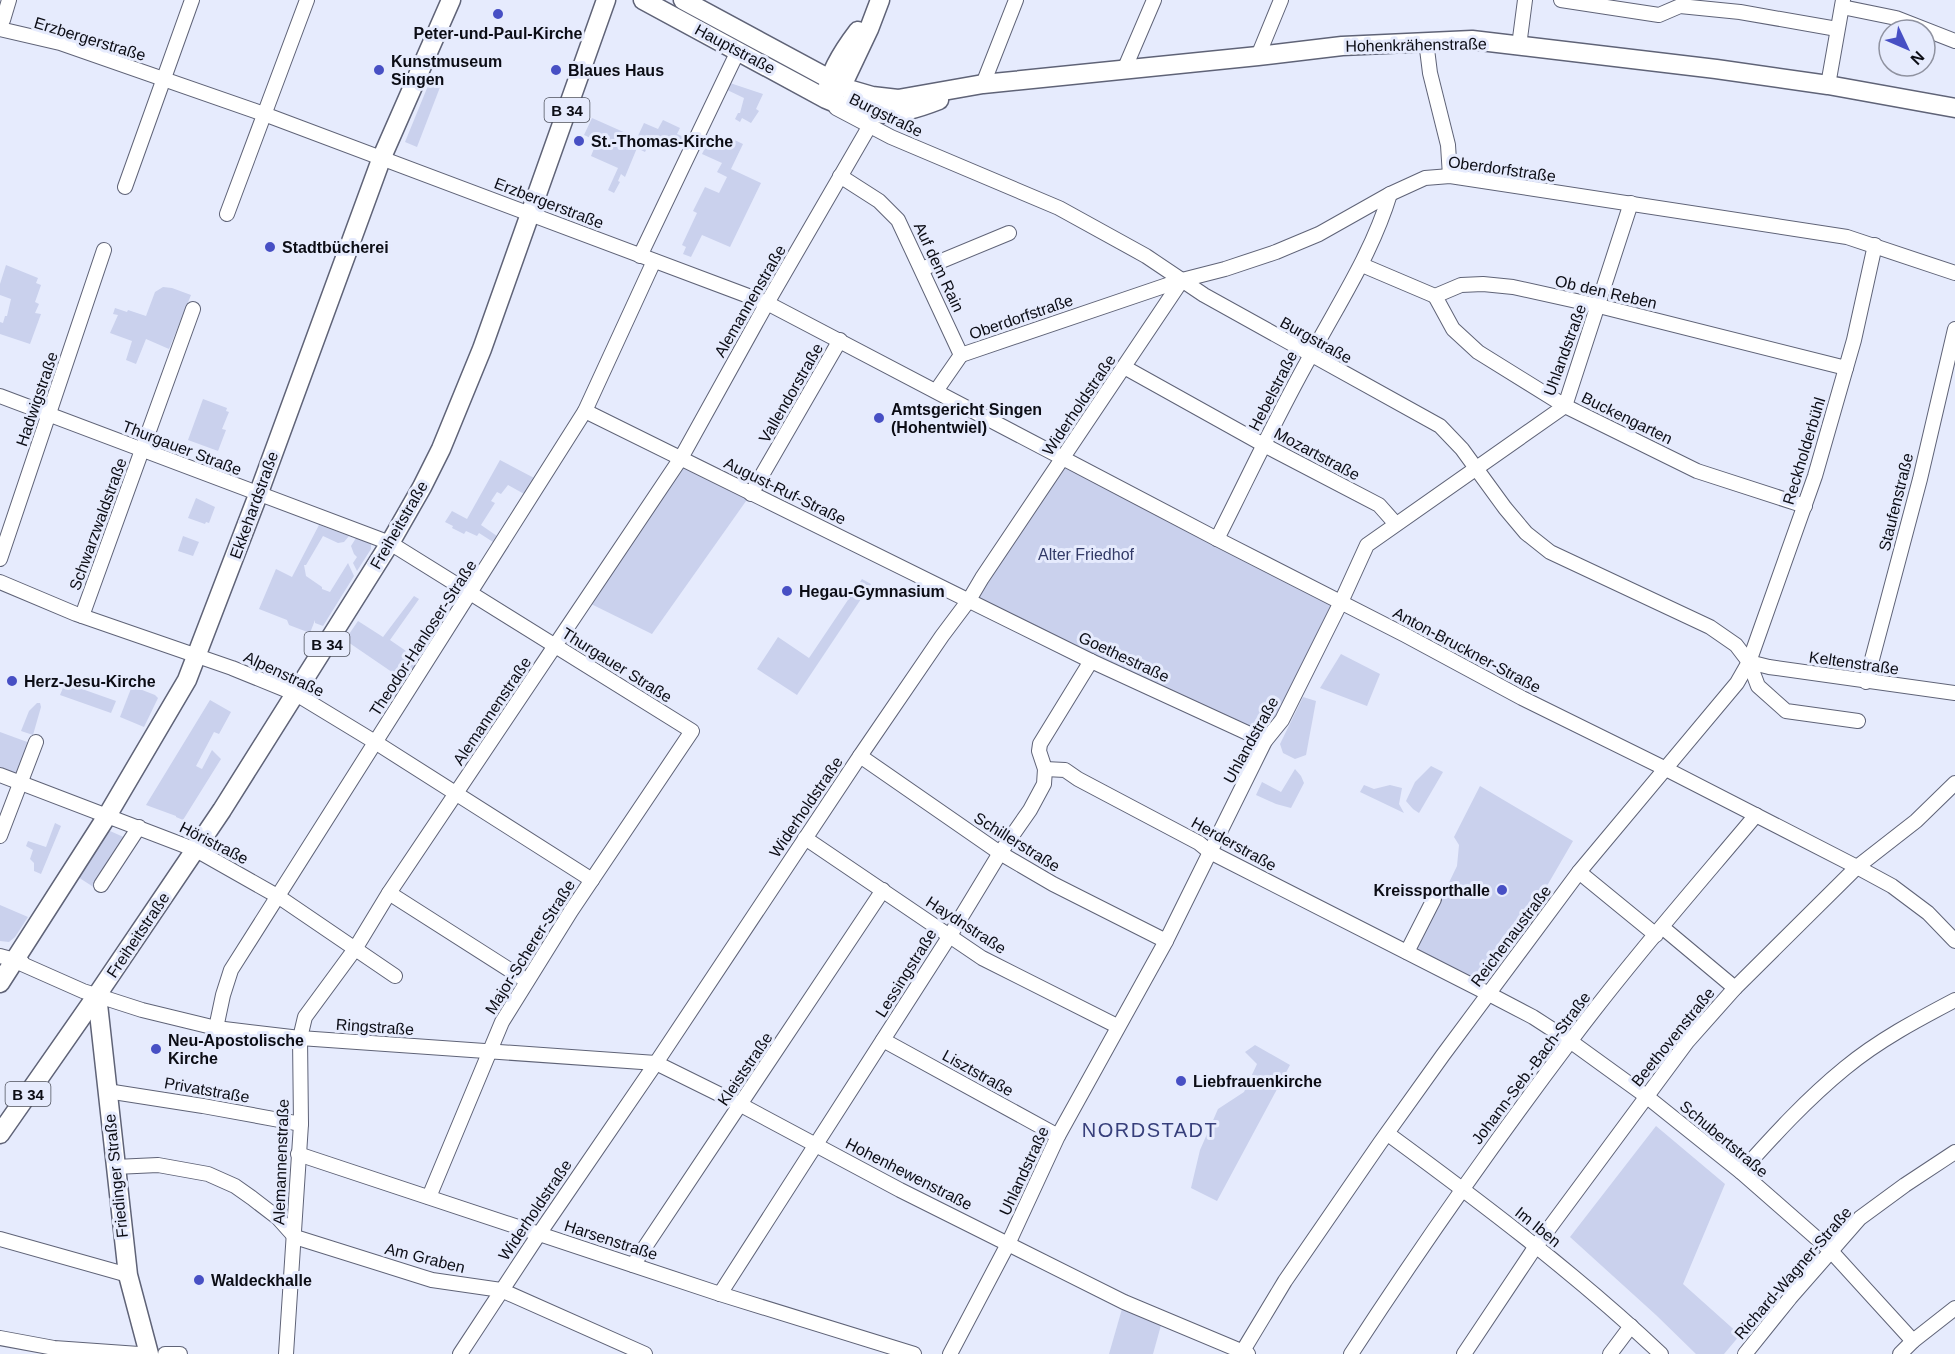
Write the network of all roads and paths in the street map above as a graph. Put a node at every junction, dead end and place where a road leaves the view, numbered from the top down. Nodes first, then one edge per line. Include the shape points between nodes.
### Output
1 (9, 0) edge
2 (192, 0) edge
3 (307, 0) edge
4 (451, 0) edge
5 (643, 0) edge
6 (880, 0) edge
7 (1016, 0) edge
8 (1154, 0) edge
9 (1281, 0) edge
10 (1525, 0) edge
11 (1561, 0) edge
12 (609, 3) edge
13 (695, 3) edge
14 (1843, 4) edge
15 (1629, 5) edge
16 (1741, 6) edge
17 (1, 25) edge
18 (1838, 29) junction
19 (1426, 41) junction
20 (1955, 41) edge
21 (1519, 46) junction
22 (738, 51) junction
23 (1258, 56) junction
24 (1124, 69) junction
25 (164, 80) junction
26 (836, 83) junction
27 (983, 84) junction
28 (1828, 85) junction
29 (826, 99) junction
30 (898, 99) junction
31 (1955, 108) edge
32 (264, 114) junction
33 (874, 121) junction
34 (382, 157) junction
35 (840, 176) junction
36 (1450, 176) junction
37 (125, 187) dead end
38 (1390, 194) junction
39 (1632, 203) junction
40 (530, 212) junction
41 (227, 214) dead end
42 (1009, 233) dead end
43 (1875, 245) junction
44 (104, 250) dead end
45 (640, 256) junction
46 (654, 261) junction
47 (1362, 265) junction
48 (922, 269) junction
49 (1955, 273) edge
50 (1182, 279) junction
51 (1435, 296) junction
52 (767, 303) junction
53 (1599, 306) junction
54 (193, 309) dead end
55 (1955, 329) edge
56 (840, 340) junction
57 (961, 355) junction
58 (1310, 356) junction
59 (1124, 367) junction
60 (1846, 368) junction
61 (936, 391) junction
62 (0, 396) edge
63 (1565, 406) junction
64 (585, 411) junction
65 (49, 414) junction
66 (1264, 445) junction
67 (142, 450) junction
68 (681, 458) junction
69 (1063, 459) junction
70 (1476, 469) junction
71 (751, 494) junction
72 (258, 495) junction
73 (1805, 506) junction
74 (1395, 523) junction
75 (1217, 539) junction
76 (390, 543) junction
77 (0, 560) edge
78 (0, 582) edge
79 (471, 594) junction
80 (969, 600) junction
81 (1341, 602) junction
82 (82, 616) junction
83 (555, 646) junction
84 (197, 656) junction
85 (1091, 661) junction
86 (1749, 662) junction
87 (1866, 682) junction
88 (1955, 693) edge
89 (296, 694) junction
90 (1858, 721) dead end
91 (692, 731) joint
92 (36, 741) dead end
93 (1265, 741) junction
94 (375, 742) junction
95 (860, 756) junction
96 (1664, 768) junction
97 (1045, 769) junction
98 (0, 775) edge
99 (19, 782) junction
100 (1955, 783) edge
101 (456, 794) junction
102 (1756, 815) junction
103 (107, 816) junction
104 (139, 827) junction
105 (0, 836) edge
106 (805, 838) junction
107 (196, 850) junction
108 (1210, 852) junction
109 (1000, 853) junction
110 (1857, 867) junction
111 (1579, 872) junction
112 (592, 880) junction
113 (101, 885) dead end
114 (883, 890) junction
115 (389, 893) junction
116 (279, 897) junction
117 (1434, 899) dead end
118 (1659, 931) junction
119 (949, 937) junction
120 (1166, 941) junction
121 (1955, 941) edge
122 (355, 949) junction
123 (1407, 952) junction
124 (7, 958) edge
125 (395, 976) dead end
126 (527, 981) junction
127 (0, 983) edge
128 (1735, 988) junction
129 (1489, 994) junction
130 (97, 995) junction
131 (1955, 1000) edge
132 (77, 1023) junction
133 (1117, 1026) junction
134 (216, 1028) junction
135 (102, 1030) junction
136 (300, 1038) junction
137 (883, 1040) junction
138 (1570, 1041) junction
139 (488, 1052) junction
140 (656, 1063) junction
141 (107, 1091) junction
142 (1646, 1096) junction
143 (741, 1106) junction
144 (301, 1124) junction
145 (0, 1134) edge
146 (1388, 1134) junction
147 (1058, 1136) junction
148 (817, 1145) junction
149 (1955, 1152) edge
150 (298, 1154) junction
151 (115, 1167) junction
152 (1741, 1172) junction
153 (1462, 1189) junction
154 (429, 1197) junction
155 (538, 1234) junction
156 (295, 1237) junction
157 (0, 1239) edge
158 (1008, 1244) junction
159 (1536, 1246) junction
160 (1830, 1251) junction
161 (633, 1265) junction
162 (128, 1275) junction
163 (501, 1290) junction
164 (720, 1294) junction
165 (1955, 1308) edge
166 (1631, 1326) junction
167 (0, 1338) edge
168 (1913, 1341) junction
169 (1243, 1353) edge
170 (139, 1354) edge
171 (149, 1354) edge
172 (165, 1354) edge
173 (180, 1354) edge
174 (286, 1354) edge
175 (460, 1354) edge
176 (645, 1354) edge
177 (914, 1354) edge
178 (950, 1354) edge
179 (1351, 1354) edge
180 (1464, 1354) edge
181 (1610, 1354) edge
182 (1661, 1354) edge
183 (1745, 1354) edge
184 (1900, 1354) edge

1 - 17 street
2 - 25 street
3 - 32 street
4 - 34 main road, Ekkehardstraße
5 - 22 main road, Hauptstraße
6 - 26 main road via 869,29
7 - 27 street
8 - 24 street
9 - 23 street
10 - 21 street
11 - 15 street
12 - 40 main road, Freiheitstraße / B 34
13 - 26 main road, Hauptstraße
14 - 18 street
14 - 20 street via 1896,18
15 - 16 street via 1659,15 1680,6
16 - 18 street
17 - 25 street, Erzbergerstraße
18 - 28 street
19 - 21 main road, Hohenkrähenstraße via 1472,40
19 - 23 main road, Hohenkrähenstraße
19 - 36 street via 1448,145
21 - 28 main road, Hohenkrähenstraße
22 - 29 main road, Hauptstraße
22 - 45 street
23 - 24 main road, Hohenkrähenstraße
24 - 27 main road, Hohenkrähenstraße
25 - 32 street, Erzbergerstraße
25 - 37 street
26 - 29 main road
26 - 30 main road, Hohenkrähenstraße via 851,91
27 - 30 main road, Hohenkrähenstraße
27 - 33 main road, Hohenkrähenstraße
28 - 31 main road, Hohenkrähenstraße
29 - 33 main road, Hohenkrähenstraße
30 - 33 main road
32 - 34 street, Erzbergerstraße
32 - 41 street
33 - 35 street, Alemannenstraße
33 - 50 street, Burgstraße via 1059,208
34 - 40 street, Erzbergerstraße
34 - 72 main road, Ekkehardstraße
35 - 48 street, Auf dem Rain via 891,212
35 - 52 street, Alemannenstraße
36 - 38 street, Oberdorfstraße via 1425,178
36 - 39 street, Oberdorfstraße
38 - 47 street, Hebelstraße
38 - 50 street, Oberdorfstraße via 1309,238 1225,269
39 - 43 street, Oberdorfstraße via 1847,237
39 - 53 street, Uhlandstraße
40 - 45 street, Erzbergerstraße
40 - 76 main road, Freiheitstraße / B 34 via 446,438
42 - 48 street
43 - 49 street, Oberdorfstraße
43 - 60 street, Reckholderbühl
44 - 65 street, Hadwigstraße
45 - 46 street, Erzbergerstraße
46 - 52 street, Erzbergerstraße
46 - 64 street, Theodor-Hanloser-Straße
47 - 51 street
47 - 58 street, Hebelstraße
48 - 57 street, Auf dem Rain
50 - 57 street, Oberdorfstraße
50 - 58 street, Burgstraße
50 - 59 street, Widerholdstraße
51 - 53 street, Ob den Reben via 1461,285 1483,284
51 - 63 street, Buckengarten via 1453,329 1478,352
52 - 56 street, Erzbergerstraße
52 - 68 street, Alemannenstraße
53 - 60 street, Ob den Reben
53 - 63 street, Uhlandstraße
54 - 67 street, Schwarzwaldstraße
55 - 87 street, Staufenstraße
56 - 61 street, Erzbergerstraße
56 - 71 street, Vallendorstraße
57 - 61 street
58 - 66 street, Hebelstraße
58 - 70 street, Burgstraße via 1440,426
59 - 66 street, Mozartstraße
59 - 69 street, Widerholdstraße
60 - 73 street, Reckholderbühl
61 - 69 street, Erzbergerstraße
62 - 65 street, Thurgauer Straße
63 - 70 street, Uhlandstraße
63 - 73 street, Buckengarten via 1697,471
64 - 68 street, August-Ruf-Straße
64 - 79 street, Theodor-Hanloser-Straße
65 - 67 street, Thurgauer Straße
65 - 77 street, Hadwigstraße
66 - 74 street, Mozartstraße via 1379,505
66 - 75 street, Hebelstraße
67 - 72 street, Thurgauer Straße
67 - 82 street, Schwarzwaldstraße
68 - 71 street, August-Ruf-Straße
68 - 83 street, Alemannenstraße
69 - 75 street, Anton-Bruckner-Straße
69 - 80 street, Widerholdstraße
70 - 74 street, Uhlandstraße
70 - 86 street, Burgstraße via 1519,525 1550,552 1710,627 1736,645
71 - 80 street, August-Ruf-Straße
72 - 76 street, Thurgauer Straße
72 - 84 main road, Ekkehardstraße
73 - 86 street, Reckholderbühl
74 - 81 street, Uhlandstraße via 1367,544
75 - 81 street, Anton-Bruckner-Straße
76 - 79 street, Thurgauer Straße
76 - 89 main road, Freiheitstraße / B 34
78 - 82 street, Alpenstraße
79 - 83 street, Thurgauer Straße
79 - 94 street, Theodor-Hanloser-Straße
80 - 85 street, Goethestraße
80 - 95 street, Widerholdstraße
81 - 93 street, Uhlandstraße via 1282,720
81 - 96 street, Anton-Bruckner-Straße
82 - 84 street, Alpenstraße
83 - 91 street, Thurgauer Straße
83 - 101 street, Alemannenstraße
84 - 89 street, Alpenstraße
84 - 103 main road, Ekkehardstraße via 176,702
85 - 93 street, Goethestraße
85 - 97 street, Lessingstraße via 1040,744
86 - 87 street, Keltenstraße
86 - 90 street via 1758,686 1786,711
86 - 96 street, Reichenaustraße via 1737,683
87 - 88 street, Keltenstraße
89 - 94 street, Alpenstraße
89 - 107 main road, Freiheitstraße / B 34
91 - 112 street, Major-Scherer-Straße
92 - 99 street
93 - 108 street, Uhlandstraße
94 - 101 street, Alpenstraße
94 - 116 street, Theodor-Hanloser-Straße
95 - 106 street, Widerholdstraße
95 - 109 street, Schillerstraße
96 - 102 street, Anton-Bruckner-Straße
96 - 111 street, Reichenaustraße
97 - 108 street, Herderstraße via 1065,770
97 - 109 street, Lessingstraße via 1044,784
98 - 99 street, Höristraße
99 - 103 street, Höristraße
99 - 105 street
100 - 110 street, Beethovenstraße via 1916,821
101 - 112 street, Alpenstraße
101 - 115 street, Alemannenstraße
102 - 110 street, Anton-Bruckner-Straße
102 - 118 street, Johann-Seb.-Bach-Straße
103 - 104 street, Höristraße
103 - 124 main road, Ekkehardstraße
104 - 107 street, Höristraße
104 - 113 street
106 - 114 street, Haydnstraße
106 - 140 street, Widerholdstraße
107 - 116 street, Höristraße
107 - 130 main road, Freiheitstraße / B 34
108 - 120 street, Uhlandstraße
108 - 123 street, Herderstraße
109 - 119 street, Lessingstraße
109 - 120 street, Schillerstraße
110 - 121 street, Anton-Bruckner-Straße via 1892,886 1928,913
110 - 128 street, Beethovenstraße
111 - 118 street
111 - 129 street, Reichenaustraße
112 - 126 street, Major-Scherer-Straße
114 - 119 street, Haydnstraße
114 - 143 street, Kleiststraße
115 - 122 street, Alemannenstraße
115 - 126 street
116 - 122 street, Höristraße
116 - 134 street, Theodor-Hanloser-Straße via 231,970
117 - 123 street
118 - 128 street
118 - 138 street, Johann-Seb.-Bach-Straße
119 - 133 street, Haydnstraße via 982,958
119 - 137 street, Lessingstraße
120 - 133 street, Uhlandstraße
122 - 125 street, Höristraße
122 - 136 street, Alemannenstraße via 305,1017
123 - 129 street, Herderstraße
124 - 127 main road, Ekkehardstraße
124 - 130 street, Ringstraße
126 - 139 street, Major-Scherer-Straße via 501,1022
128 - 142 street, Beethovenstraße
129 - 138 street, Schubertstraße
129 - 146 street, Reichenaustraße
130 - 132 main road, B 34
130 - 134 street, Ringstraße
130 - 135 main road, Friedinger Straße
131 - 152 street via 1900,1029 1847,1066 1791,1117
132 - 135 main road
132 - 145 main road, B 34
133 - 147 street, Uhlandstraße
134 - 136 street, Ringstraße
135 - 141 main road, Friedinger Straße
136 - 139 street, Ringstraße
136 - 144 street, Alemannenstraße
137 - 147 street, Lisztstraße
137 - 148 street, Lessingstraße
138 - 142 street, Schubertstraße
138 - 153 street, Johann-Seb.-Bach-Straße
139 - 140 street, Ringstraße
139 - 154 street, Major-Scherer-Straße
140 - 143 street, Hohenhewenstraße
140 - 155 street, Widerholdstraße
141 - 144 street, Privatstraße
141 - 151 main road, Friedinger Straße
142 - 152 street, Schubertstraße
142 - 159 street, Beethovenstraße
143 - 148 street, Hohenhewenstraße
143 - 161 street, Kleiststraße
144 - 150 street, Alemannenstraße
146 - 153 street, Im Iben
146 - 169 street, Reichenaustraße via 1285,1281
147 - 158 street, Uhlandstraße
148 - 158 street, Hohenhewenstraße
148 - 164 street, Lessingstraße
149 - 160 street, Richard-Wagner-Straße via 1860,1218
150 - 154 street, Harsenstraße
150 - 156 street, Alemannenstraße
151 - 156 street via 158,1165 215,1177 252,1197
151 - 162 main road, Friedinger Straße
152 - 160 street, Schubertstraße
153 - 159 street, Im Iben
153 - 179 street, Johann-Seb.-Bach-Straße
154 - 155 street, Harsenstraße
155 - 161 street, Harsenstraße
155 - 163 street, Widerholdstraße
156 - 163 street, Am Graben via 432,1280
156 - 174 street, Alemannenstraße
157 - 162 street
158 - 169 street, Hohenhewenstraße via 1124,1302
158 - 178 street, Uhlandstraße
159 - 166 street, Im Iben
159 - 180 street, Beethovenstraße
160 - 168 street, Schubertstraße
160 - 183 street, Richard-Wagner-Straße
161 - 164 street, Harsenstraße
162 - 171 main road, Friedinger Straße
163 - 175 street, Widerholdstraße
163 - 176 street, Am Graben
164 - 177 street, Harsenstraße
165 - 168 street
166 - 181 street
166 - 182 street, Im Iben
167 - 170 street via 54,1348
168 - 184 street
172 - 173 street

